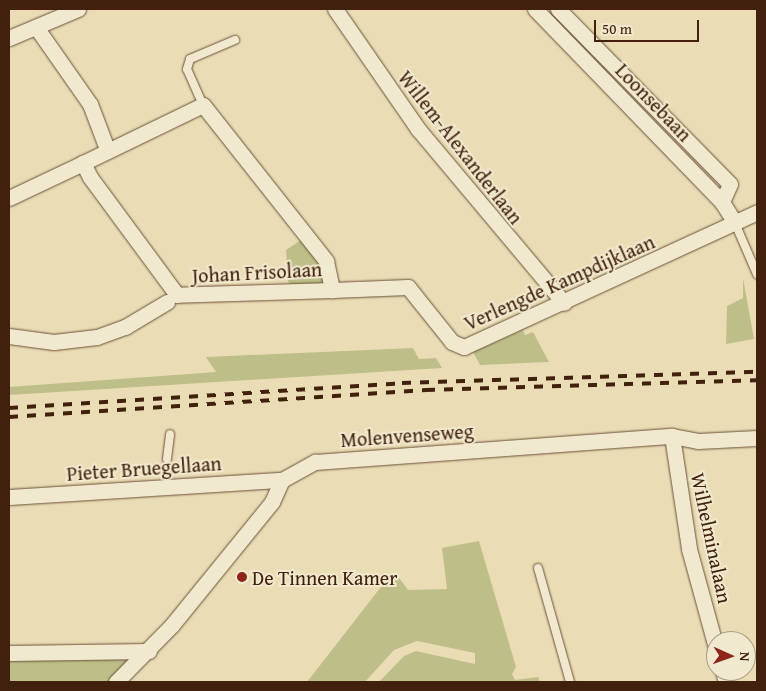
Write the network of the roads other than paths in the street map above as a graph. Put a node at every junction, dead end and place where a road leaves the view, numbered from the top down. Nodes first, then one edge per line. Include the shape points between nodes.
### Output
1 (78, 9) edge
2 (334, 9) edge
3 (535, 9) edge
4 (558, 9) edge
5 (36, 27) junction
6 (9, 38) edge
7 (235, 40) dead end
8 (203, 105) junction
9 (107, 149) junction
10 (83, 163) junction
11 (9, 198) edge
12 (722, 202) junction
13 (757, 212) edge
14 (735, 223) junction
15 (757, 274) edge
16 (332, 290) junction
17 (167, 302) dead end
18 (564, 303) junction
19 (9, 336) edge
20 (170, 434) dead end
21 (672, 436) junction
22 (757, 438) edge
23 (166, 459) dead end
24 (282, 480) junction
25 (9, 497) edge
26 (538, 568) dead end
27 (711, 631) edge
28 (149, 651) junction
29 (9, 653) edge
30 (116, 682) edge
31 (570, 682) edge

1 - 5 street
2 - 18 street, Willem-Alexanderlaan via 418,129
3 - 12 street, Loonsebaan
4 - 12 street, Loonsebaan via 730,184
5 - 6 street
5 - 9 street via 90,104
7 - 8 lane, Johan Frisolaan via 190,59 187,69
8 - 9 street
8 - 16 street, Johan Frisolaan via 326,261
9 - 10 street
10 - 11 street
10 - 16 street, Johan Frisolaan via 177,295
12 - 14 street, Loonsebaan
13 - 14 street, Verlengde Kampdijklaan
14 - 15 lane, Loonsebaan
14 - 18 street, Verlengde Kampdijklaan
16 - 18 street, Verlengde Kampdijklaan via 408,287 457,346
17 - 19 street via 125,328 97,338 54,342
20 - 23 lane
21 - 22 street, Molenvenseweg via 698,441
21 - 24 street, Molenvenseweg via 315,462
21 - 27 street, Wilhelminalaan via 689,549
24 - 25 street, Pieter Bruegellaan
24 - 28 street via 272,502
26 - 31 lane
28 - 29 street
28 - 30 street

